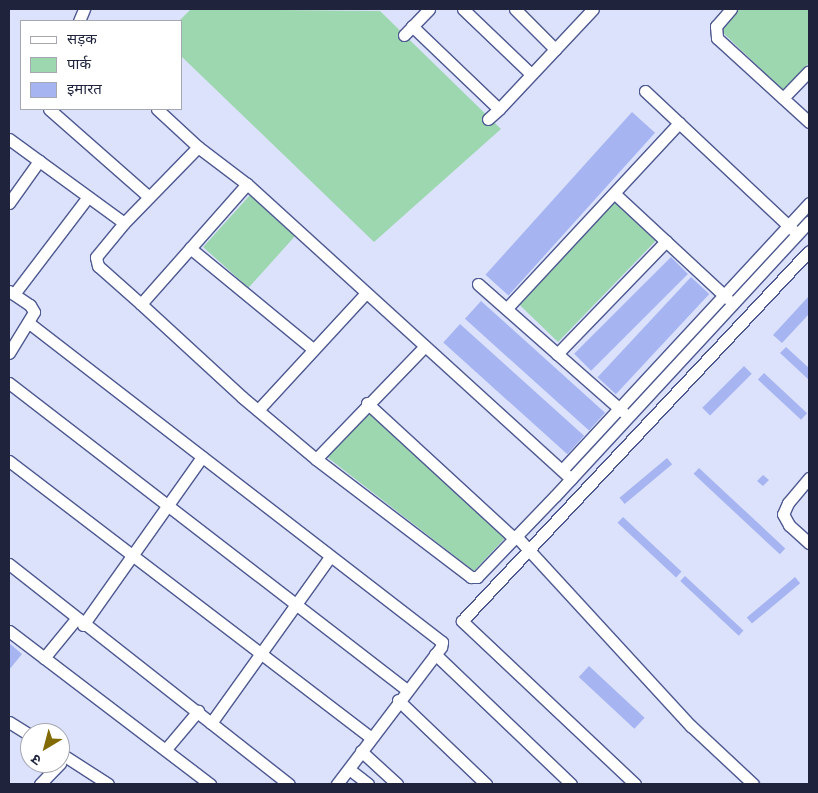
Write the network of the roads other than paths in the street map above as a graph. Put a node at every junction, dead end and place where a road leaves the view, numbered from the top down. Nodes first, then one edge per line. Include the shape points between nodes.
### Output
1 (429, 9) edge
2 (463, 9) edge
3 (515, 9) edge
4 (592, 9) edge
5 (731, 9) edge
6 (555, 49) junction
7 (809, 71) edge
8 (531, 74) junction
9 (645, 91) dead end
10 (783, 98) junction
11 (499, 109) junction
12 (50, 110) edge
13 (159, 110) edge
14 (488, 119) dead end
15 (809, 122) edge
16 (679, 123) junction
17 (9, 138) edge
18 (198, 147) junction
19 (40, 160) junction
20 (247, 184) junction
21 (615, 194) junction
22 (88, 197) junction
23 (149, 197) junction
24 (10, 199) edge
25 (809, 203) edge
26 (809, 222) edge
27 (124, 223) junction
28 (788, 226) junction
29 (797, 235) junction
30 (666, 241) junction
31 (190, 248) junction
32 (809, 251) edge
33 (478, 284) dead end
34 (12, 293) edge
35 (365, 294) junction
36 (724, 294) junction
37 (733, 303) junction
38 (141, 304) junction
39 (507, 308) junction
40 (29, 324) junction
41 (424, 346) junction
42 (313, 349) junction
43 (9, 352) edge
44 (557, 354) junction
45 (9, 383) edge
46 (367, 403) junction
47 (258, 410) junction
48 (622, 411) junction
49 (202, 457) junction
50 (316, 459) junction
51 (9, 461) edge
52 (562, 470) junction
53 (809, 478) edge
54 (571, 479) junction
55 (167, 506) junction
56 (515, 537) junction
57 (809, 543) edge
58 (529, 550) junction
59 (134, 554) junction
60 (330, 557) junction
61 (9, 564) edge
62 (296, 607) junction
63 (80, 622) junction
64 (9, 631) edge
65 (261, 652) junction
66 (435, 654) junction
67 (44, 658) junction
68 (407, 690) junction
69 (398, 700) junction
70 (198, 712) junction
71 (9, 722) edge
72 (211, 723) junction
73 (20, 729) edge
74 (371, 738) junction
75 (166, 749) junction
76 (361, 751) junction
77 (70, 764) edge
78 (349, 769) junction
79 (49, 773) edge
80 (40, 784) edge
81 (108, 784) edge
82 (210, 784) edge
83 (289, 784) edge
84 (337, 784) edge
85 (368, 784) edge
86 (397, 784) edge
87 (486, 784) edge
88 (571, 784) edge
89 (635, 784) edge
90 (754, 784) edge

1 - 11 street via 408,31
2 - 8 street
3 - 6 street
4 - 6 street
5 - 10 street via 716,26 717,38
6 - 8 street
7 - 10 street
8 - 11 street
9 - 16 street
10 - 15 street
11 - 14 street
12 - 23 street
13 - 18 street
16 - 21 street
16 - 28 street
17 - 19 street
18 - 20 street
18 - 23 street
19 - 22 street
19 - 24 street
20 - 31 street
20 - 35 street
21 - 30 street
21 - 39 street
22 - 27 street
22 - 34 street
23 - 27 street
25 - 28 street
26 - 29 street
27 - 38 street via 98,253 96,262
28 - 29 street
28 - 36 street
29 - 37 street
30 - 36 street
30 - 44 street
31 - 38 street
31 - 42 street
32 - 58 street
33 - 39 street
34 - 40 street via 33,308
35 - 41 street
35 - 42 street
36 - 37 street
36 - 48 street
37 - 48 street
38 - 47 street
39 - 44 street
40 - 43 street
40 - 49 street
41 - 46 street
41 - 52 street
42 - 47 street
44 - 48 street
45 - 55 street
46 - 50 street
46 - 56 street
47 - 50 street
48 - 52 street
48 - 54 street
49 - 55 street
49 - 60 street
50 - 56 street via 471,577 477,577
51 - 59 street
52 - 54 street
53 - 57 street via 783,514 789,525
54 - 56 street
55 - 59 street
55 - 62 street
56 - 58 street
58 - 89 street via 462,621
58 - 90 street via 691,726
59 - 63 street
59 - 65 street
60 - 62 street
60 - 66 street via 440,639 442,644
61 - 63 street
62 - 65 street
62 - 68 street
63 - 67 street
63 - 70 street
64 - 67 street
65 - 72 street
65 - 74 street
66 - 68 street
66 - 88 street
67 - 75 street
68 - 69 street
69 - 74 street
69 - 87 street
70 - 72 street
70 - 75 street
71 - 73 street
72 - 83 street
74 - 76 street
75 - 82 street
76 - 78 street
76 - 86 street
77 - 81 street
78 - 84 street
78 - 85 street
79 - 80 street

